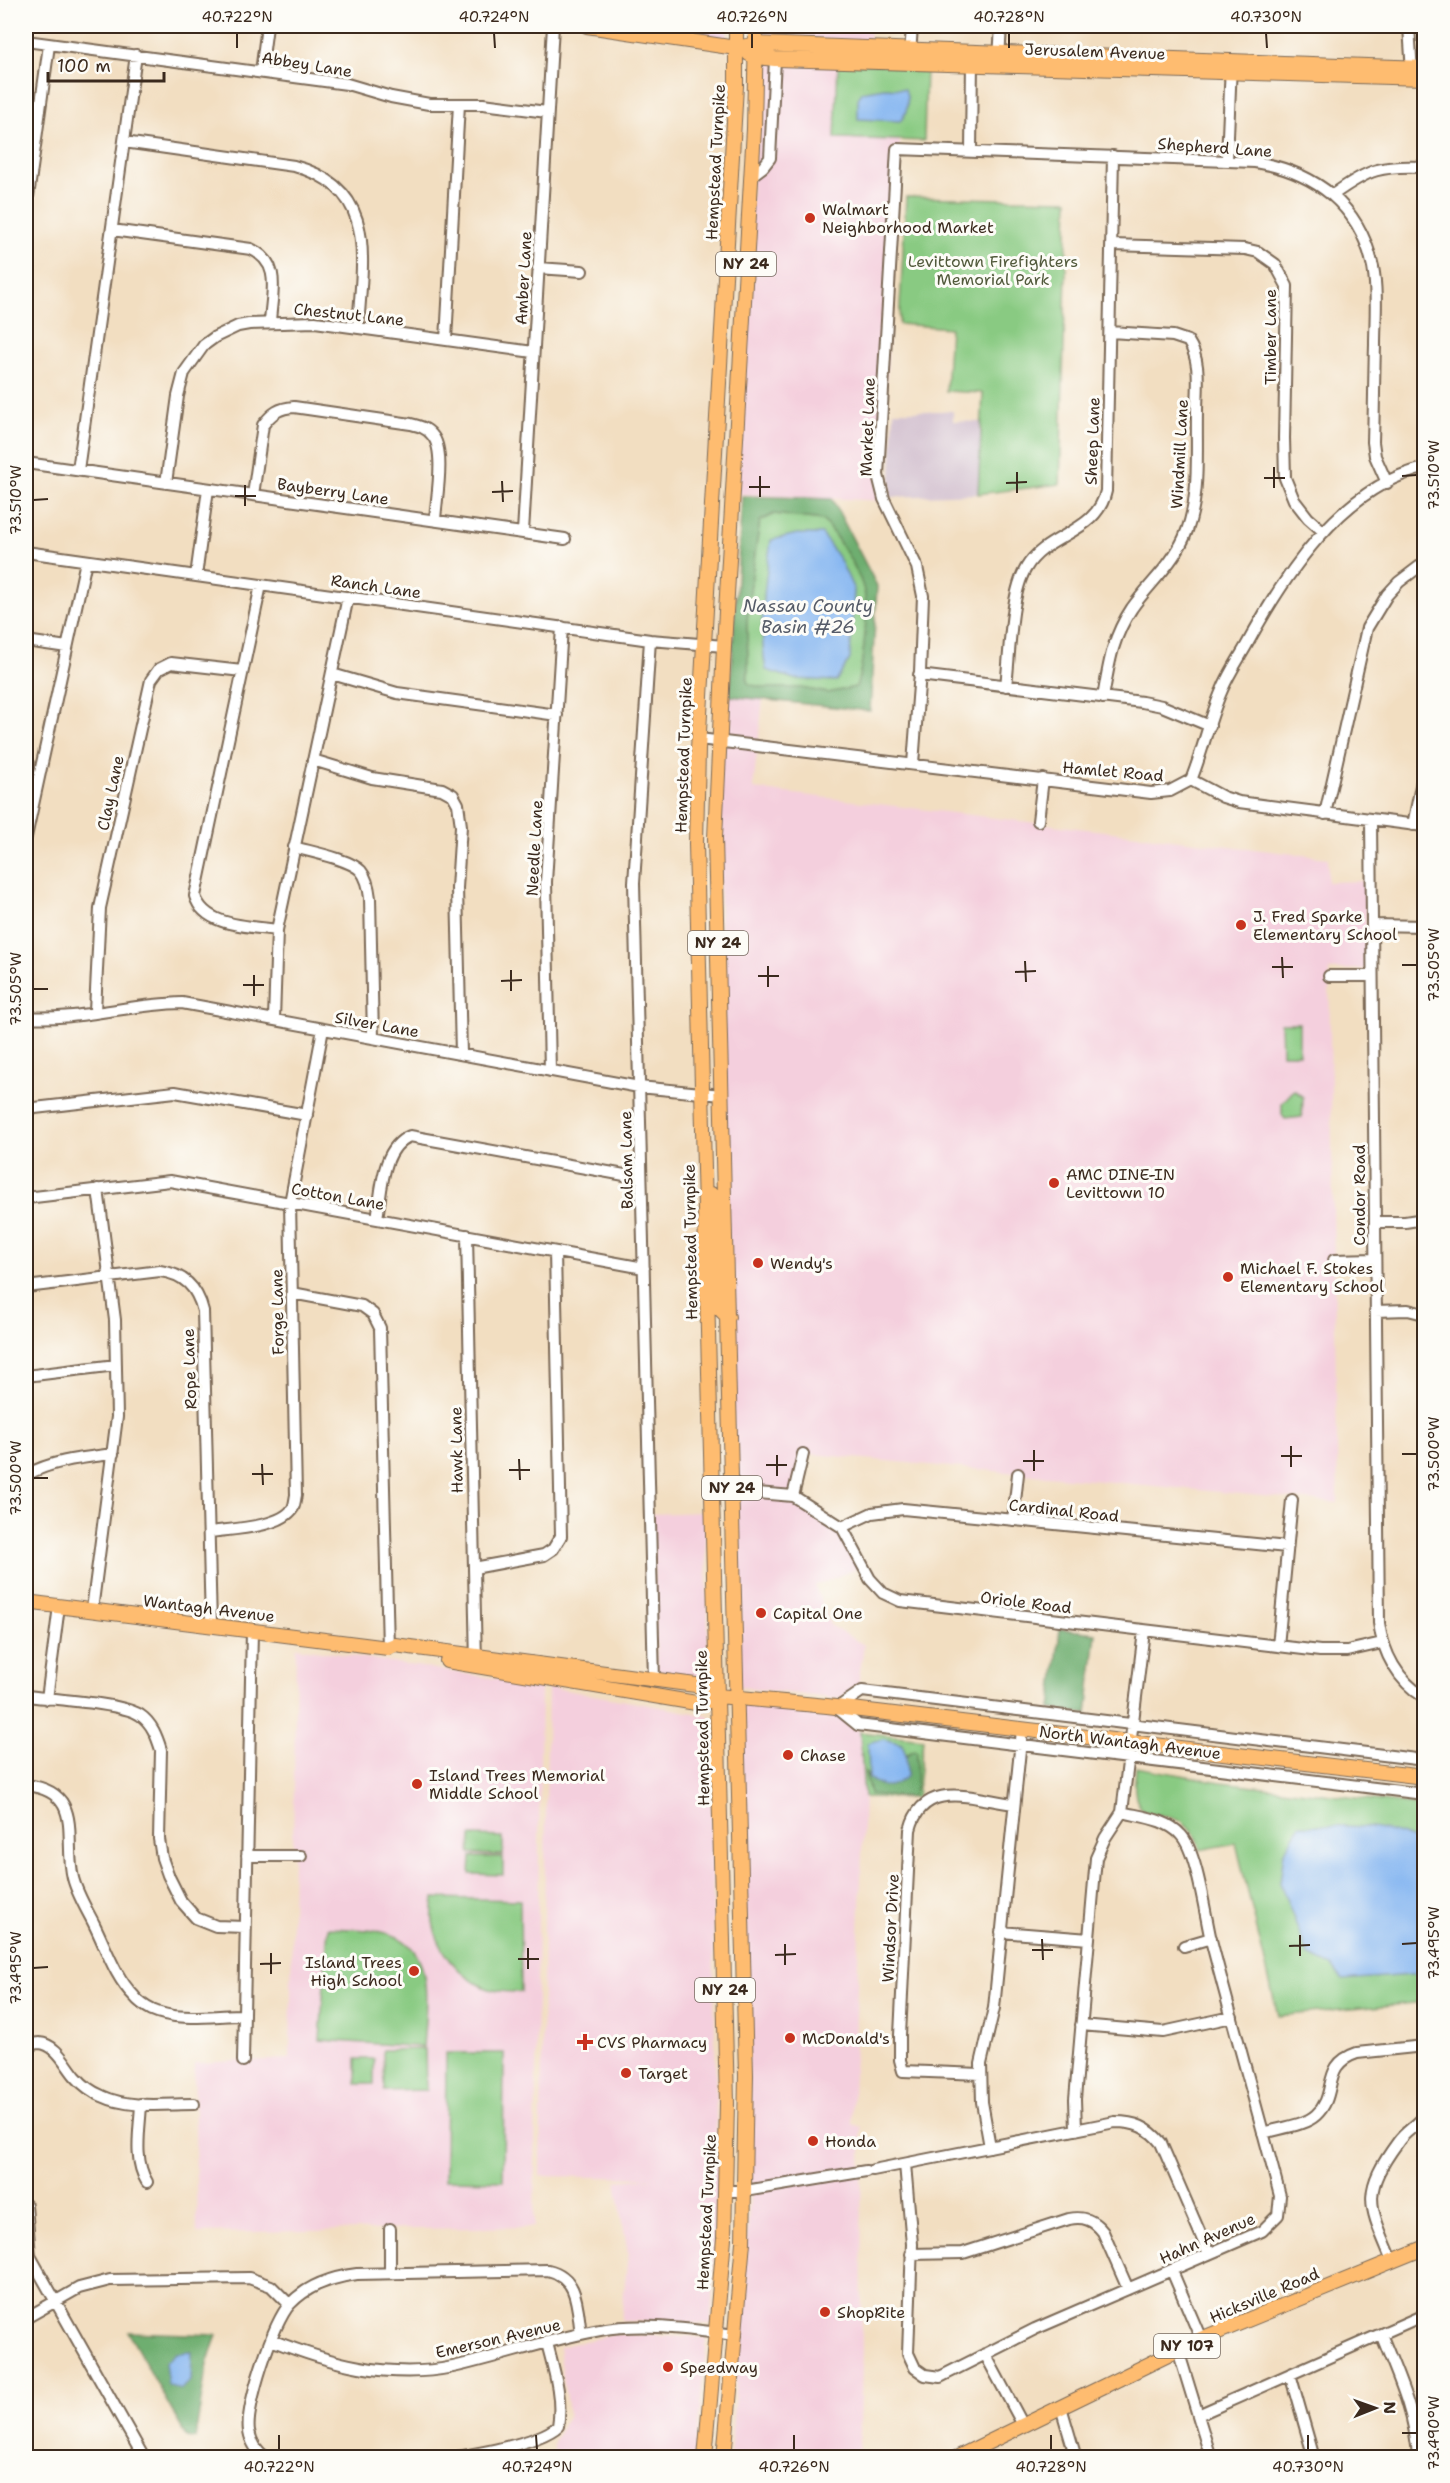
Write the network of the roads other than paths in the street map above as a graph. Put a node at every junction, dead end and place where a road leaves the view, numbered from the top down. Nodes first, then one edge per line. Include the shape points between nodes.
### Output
1 (267, 26) edge
2 (553, 26) edge
3 (587, 26) edge
4 (736, 26) edge
5 (756, 26) edge
6 (912, 26) edge
7 (1001, 26) edge
8 (1409, 26) edge
9 (26, 40) edge
10 (49, 45) junction
11 (736, 48) junction
12 (756, 51) junction
13 (136, 55) junction
14 (910, 56) junction
15 (972, 58) junction
16 (775, 59) junction
17 (999, 59) junction
18 (1231, 66) junction
19 (261, 72) junction
20 (1418, 73) edge
21 (459, 104) junction
22 (547, 112) junction
23 (31, 128) edge
24 (124, 142) junction
25 (971, 152) junction
26 (897, 154) joint
27 (1113, 156) junction
28 (1227, 160) junction
29 (1425, 167) edge
30 (751, 176) junction
31 (1334, 194) junction
32 (26, 211) edge
33 (112, 230) junction
34 (1112, 245) junction
35 (538, 268) junction
36 (582, 271) dead end
37 (270, 323) junction
38 (358, 328) junction
39 (1110, 333) junction
40 (446, 340) junction
41 (533, 352) junction
42 (26, 463) edge
43 (1425, 468) edge
44 (78, 470) junction
45 (166, 483) junction
46 (1387, 483) junction
47 (208, 489) junction
48 (253, 495) junction
49 (435, 520) junction
50 (523, 532) junction
51 (1324, 532) junction
52 (565, 539) dead end
53 (26, 552) edge
54 (86, 561) junction
55 (1425, 563) edge
56 (196, 576) junction
57 (261, 585) junction
58 (348, 597) junction
59 (562, 627) junction
60 (650, 640) junction
61 (26, 641) edge
62 (704, 645) junction
63 (724, 646) junction
64 (67, 647) junction
65 (242, 671) junction
66 (332, 674) junction
67 (919, 675) junction
68 (1006, 686) junction
69 (1103, 698) junction
70 (557, 715) junction
71 (1210, 726) junction
72 (699, 739) junction
73 (720, 741) junction
74 (313, 760) junction
75 (913, 764) junction
76 (1425, 771) edge
77 (1042, 779) junction
78 (1191, 780) junction
79 (1324, 814) junction
80 (1371, 820) junction
81 (1038, 821) dead end
82 (1413, 825) junction
83 (1425, 826) edge
84 (26, 837) edge
85 (294, 847) junction
86 (1372, 925) junction
87 (1425, 926) edge
88 (277, 930) junction
89 (1329, 976) dead end
90 (1372, 976) junction
91 (95, 1011) junction
92 (26, 1017) edge
93 (274, 1019) junction
94 (323, 1029) junction
95 (373, 1038) junction
96 (461, 1054) junction
97 (550, 1071) junction
98 (639, 1087) junction
99 (703, 1095) junction
100 (722, 1095) junction
101 (26, 1109) edge
102 (307, 1115) junction
103 (704, 1167) junction
104 (641, 1178) junction
105 (98, 1189) junction
106 (26, 1198) edge
107 (290, 1203) junction
108 (377, 1218) junction
109 (1425, 1219) edge
110 (1375, 1222) junction
111 (467, 1235) junction
112 (555, 1251) junction
113 (1374, 1259) junction
114 (1334, 1260) dead end
115 (644, 1268) junction
116 (109, 1276) junction
117 (26, 1287) edge
118 (292, 1293) junction
119 (1375, 1311) junction
120 (1425, 1314) edge
121 (708, 1317) junction
122 (728, 1317) junction
123 (116, 1365) junction
124 (26, 1377) edge
125 (112, 1454) junction
126 (803, 1454) dead end
127 (1018, 1474) dead end
128 (26, 1475) edge
129 (713, 1489) junction
130 (732, 1489) junction
131 (793, 1496) junction
132 (1292, 1500) dead end
133 (1013, 1520) junction
134 (842, 1527) junction
135 (209, 1532) junction
136 (1287, 1547) junction
137 (474, 1568) junction
138 (26, 1602) edge
139 (59, 1606) junction
140 (92, 1610) junction
141 (211, 1625) junction
142 (252, 1631) junction
143 (1144, 1631) junction
144 (1382, 1643) junction
145 (1278, 1646) junction
146 (388, 1648) junction
147 (476, 1660) junction
148 (654, 1680) junction
149 (26, 1696) edge
150 (718, 1696) junction
151 (1425, 1697) edge
152 (736, 1698) junction
153 (47, 1699) junction
154 (837, 1708) junction
155 (1133, 1725) junction
156 (1022, 1730) junction
157 (1131, 1743) junction
158 (1020, 1745) junction
159 (1129, 1758) junction
160 (1425, 1760) edge
161 (1425, 1777) edge
162 (26, 1785) edge
163 (1425, 1794) edge
164 (1013, 1804) junction
165 (1122, 1812) junction
166 (247, 1856) junction
167 (301, 1856) dead end
168 (245, 1928) junction
169 (1001, 1932) junction
170 (1211, 1938) junction
171 (1089, 1940) junction
172 (1184, 1946) dead end
173 (243, 2015) junction
174 (1232, 2017) junction
175 (1081, 2025) junction
176 (26, 2046) edge
177 (1425, 2046) edge
178 (243, 2061) dead end
179 (981, 2074) junction
180 (141, 2104) junction
181 (194, 2104) dead end
182 (1425, 2116) edge
183 (1076, 2130) junction
184 (1263, 2133) junction
185 (990, 2146) junction
186 (905, 2164) junction
187 (147, 2182) dead end
188 (726, 2191) junction
189 (745, 2191) junction
190 (26, 2205) edge
191 (390, 2229) dead end
192 (1425, 2247) edge
193 (911, 2254) junction
194 (1209, 2254) junction
195 (1392, 2260) junction
196 (1172, 2271) junction
197 (390, 2273) junction
198 (1128, 2289) junction
199 (55, 2301) junction
200 (290, 2304) junction
201 (1425, 2315) edge
202 (26, 2318) edge
203 (716, 2332) junction
204 (582, 2334) junction
205 (1381, 2334) junction
206 (736, 2335) junction
207 (1201, 2339) junction
208 (271, 2340) junction
209 (547, 2343) junction
210 (1178, 2350) junction
211 (986, 2354) junction
212 (1290, 2374) junction
213 (1061, 2407) junction
214 (1198, 2415) junction
215 (1023, 2425) junction
216 (980, 2452) edge
217 (144, 2457) edge
218 (267, 2457) edge
219 (450, 2457) edge
220 (705, 2457) edge
221 (724, 2457) edge
222 (956, 2457) edge
223 (1076, 2457) edge
224 (1211, 2457) edge
225 (1314, 2457) edge
226 (1418, 2457) edge

1 - 19 street
2 - 22 street, Amber Lane
3 - 11 main road, Jerusalem Avenue
4 - 11 main road, Hempstead Turnpike / NY 24
5 - 12 main road, NY 24
6 - 14 street
7 - 17 street
8 - 20 street
9 - 10 street, Abbey Lane
10 - 13 street, Abbey Lane
10 - 23 street
11 - 12 main road, Jerusalem Avenue
11 - 62 main road, Hempstead Turnpike / NY 24
12 - 14 main road, Jerusalem Avenue
12 - 16 main road, Jerusalem Avenue
12 - 30 main road, NY 24
13 - 19 street, Abbey Lane
13 - 24 street
14 - 15 main road, Jerusalem Avenue
14 - 16 main road, Jerusalem Avenue
15 - 17 main road, Jerusalem Avenue
15 - 25 street
16 - 30 street via 770,158
17 - 18 main road, Jerusalem Avenue
18 - 20 main road, Jerusalem Avenue
18 - 28 street
19 - 21 street, Abbey Lane via 347,84 429,104
21 - 22 street, Abbey Lane
21 - 40 street
22 - 35 street, Amber Lane
23 - 32 street
24 - 33 street
24 - 38 street via 294,166 333,183 350,203 362,233
25 - 26 street, Shepherd Lane via 897,149
25 - 27 street, Shepherd Lane
26 - 67 street, Market Lane via 878,475 884,499 921,581
27 - 28 street, Shepherd Lane
27 - 34 street, Sheep Lane
28 - 31 street, Shepherd Lane via 1280,166
29 - 31 street via 1371,171
30 - 63 main road, NY 24
31 - 46 street, Shepherd Lane via 1359,230 1373,268 1373,442
33 - 37 street via 258,253 266,258 273,272
33 - 44 street
34 - 39 street, Sheep Lane
34 - 51 street, Timber Lane via 1245,249 1266,256 1280,269 1287,286 1285,478 1294,500
35 - 36 street
35 - 41 street, Amber Lane
37 - 38 street, Chestnut Lane via 315,322
37 - 45 street, Chestnut Lane via 225,331 204,345 191,362 178,396
38 - 40 street, Chestnut Lane
39 - 68 street, Sheep Lane via 1104,499 1090,521 1045,546 1026,568 1017,592
39 - 69 street, Windmill Lane via 1173,336 1188,341 1197,361 1197,409 1195,498 1188,527 1172,560 1120,627 1110,653
40 - 41 street, Chestnut Lane
41 - 50 street, Amber Lane
42 - 44 street, Bayberry Lane
43 - 46 street
44 - 45 street, Bayberry Lane
45 - 47 street, Bayberry Lane
46 - 51 street via 1346,511
47 - 48 street, Bayberry Lane
47 - 56 street
48 - 49 street, Bayberry Lane
48 - 49 street via 263,425 280,409 294,407 411,424 431,433 438,447
49 - 50 street, Bayberry Lane
50 - 52 street, Bayberry Lane
51 - 71 street via 1292,568 1266,608 1223,687
53 - 54 street, Ranch Lane
54 - 56 street, Ranch Lane
54 - 64 street
55 - 79 street via 1387,595 1367,628
56 - 57 street, Ranch Lane
57 - 58 street, Ranch Lane
57 - 65 street
58 - 59 street, Ranch Lane
58 - 66 street
59 - 60 street, Ranch Lane
59 - 70 street, Needle Lane
60 - 62 street, Ranch Lane
60 - 98 street, Balsam Lane via 634,883
61 - 64 street
62 - 63 street, Ranch Lane
62 - 72 main road, Hempstead Turnpike / NY 24
63 - 73 main road, NY 24
64 - 84 street
65 - 88 street via 195,896 202,911 212,917
65 - 91 street, Clay Lane via 171,663 159,669 151,680 100,908
66 - 70 street via 398,693
66 - 74 street
67 - 68 street
67 - 75 street, Market Lane
68 - 69 street
69 - 71 street via 1162,706
70 - 97 street, Needle Lane via 546,882
71 - 78 street
72 - 73 street, Hamlet Road
72 - 99 main road, Hempstead Turnpike / NY 24 via 696,844
73 - 75 street, Hamlet Road
73 - 100 main road, NY 24 via 715,838
74 - 85 street
74 - 96 street via 372,778 442,789 453,795 458,804
75 - 77 street, Hamlet Road
76 - 82 street
77 - 78 street, Hamlet Road via 1151,793 1170,791
77 - 81 street
78 - 79 street via 1239,802
79 - 80 street
80 - 82 street
80 - 86 street, Condor Road
82 - 83 street
85 - 88 street
85 - 95 street via 352,864 366,881 370,898
86 - 87 street
86 - 90 street, Condor Road
88 - 93 street
89 - 90 street
90 - 110 street, Condor Road
91 - 92 street, Silver Lane
91 - 93 street, Silver Lane via 182,1003
93 - 94 street, Silver Lane
94 - 95 street, Silver Lane
94 - 102 street, Forge Lane
95 - 96 street, Silver Lane
96 - 97 street, Silver Lane
97 - 98 street, Silver Lane
98 - 99 street, Silver Lane
98 - 104 street, Balsam Lane
99 - 100 street, Silver Lane
99 - 103 main road, Hempstead Turnpike / NY 24
100 - 122 main road, NY 24
101 - 102 street via 175,1092
102 - 107 street, Forge Lane
103 - 121 main road, Hempstead Turnpike / NY 24
103 - 122 main road via 715,1214 718,1301
104 - 108 street via 410,1136 395,1145 389,1156
104 - 115 street, Balsam Lane
105 - 106 street, Cotton Lane
105 - 107 street, Cotton Lane via 170,1181
105 - 116 street
107 - 108 street, Cotton Lane
107 - 118 street, Forge Lane
108 - 111 street, Cotton Lane
109 - 110 street
110 - 113 street, Condor Road
111 - 112 street, Cotton Lane
111 - 137 street, Hawk Lane
112 - 115 street, Cotton Lane
112 - 137 street via 561,1536 544,1555
113 - 114 street
113 - 119 street, Condor Road
115 - 148 street, Balsam Lane
116 - 117 street, Rope Lane
116 - 123 street
116 - 135 street, Rope Lane via 173,1273 192,1286 200,1300
118 - 135 street, Forge Lane via 294,1505 287,1515 271,1523
118 - 146 street via 362,1306 374,1314 380,1328
119 - 120 street
119 - 144 street, Condor Road via 1378,1606
121 - 122 main road
121 - 129 main road, Hempstead Turnpike / NY 24
122 - 130 main road, NY 24
123 - 124 street
123 - 125 street via 117,1417
125 - 128 street via 61,1461
125 - 140 street
126 - 131 street
127 - 133 street
129 - 130 street, Oriole Road
129 - 150 main road, Hempstead Turnpike / NY 24
130 - 131 street, Oriole Road
130 - 152 main road, NY 24
131 - 134 street, Oriole Road
132 - 136 street
133 - 134 street, Cardinal Road via 903,1509 872,1513
133 - 136 street, Cardinal Road
134 - 143 street, Oriole Road via 870,1579 883,1593 900,1601
135 - 141 street, Rope Lane
136 - 145 street
137 - 147 street, Hawk Lane
138 - 139 main road, Wantagh Avenue
139 - 140 main road, Wantagh Avenue
139 - 153 street
140 - 141 main road, Wantagh Avenue
141 - 142 main road, Wantagh Avenue
142 - 146 main road, Wantagh Avenue
142 - 166 street
143 - 145 street, Oriole Road
143 - 155 street
144 - 145 street, Oriole Road via 1340,1652
144 - 151 street, Condor Road via 1395,1669
146 - 147 main road, Wantagh Avenue via 395,1645
147 - 148 main road, Wantagh Avenue
147 - 150 main road, Wantagh Avenue via 702,1704
148 - 150 main road, Wantagh Avenue via 703,1686
149 - 153 street
150 - 152 main road, Wantagh Avenue
150 - 188 main road, Hempstead Turnpike / NY 24
152 - 154 main road, North Wantagh Avenue
152 - 189 main road, NY 24 via 746,2075
153 - 168 street via 131,1711 149,1723 161,1750 159,1839 168,1875 181,1901 196,1918 216,1926
154 - 155 street, North Wantagh Avenue via 862,1691
154 - 156 main road, North Wantagh Avenue
154 - 158 street, North Wantagh Avenue via 858,1725
155 - 157 street
155 - 160 street, North Wantagh Avenue
156 - 157 main road, North Wantagh Avenue
156 - 158 street
157 - 159 street
157 - 161 main road, North Wantagh Avenue
158 - 159 street, North Wantagh Avenue
158 - 164 street
159 - 163 street, North Wantagh Avenue
159 - 165 street
162 - 173 street via 53,1794 68,1812 76,1888 134,1998 165,2014
164 - 169 street
164 - 179 street, Windsor Drive via 938,1797 919,1808 910,1830 900,2035 903,2071
165 - 170 street, Hahn Avenue via 1161,1821 1181,1835 1191,1854
165 - 171 street via 1098,1850
166 - 167 street
166 - 168 street
168 - 173 street
169 - 171 street
169 - 179 street via 994,2008
170 - 172 street
170 - 174 street, Hahn Avenue
171 - 175 street
173 - 178 street
174 - 175 street via 1163,2032
174 - 184 street, Hahn Avenue
175 - 183 street
176 - 180 street via 40,2043 57,2052 91,2091 124,2103
177 - 184 street via 1347,2056 1335,2067 1325,2102 1317,2114
179 - 185 street
180 - 181 street
180 - 187 street via 139,2157
182 - 195 street via 1398,2141 1371,2193 1372,2214
183 - 185 street
183 - 194 street via 1128,2122 1152,2132 1165,2151
184 - 194 street, Hahn Avenue via 1280,2196 1278,2216 1262,2231
185 - 186 street
186 - 189 street
186 - 193 street, Hahn Avenue
188 - 189 street
188 - 203 main road, Hempstead Turnpike / NY 24
189 - 206 main road, NY 24
190 - 199 street via 30,2256
191 - 197 street
192 - 195 main road, Hicksville Road / NY 107
193 - 198 street via 963,2253 1082,2218 1097,2224 1103,2232
193 - 211 street, Hahn Avenue via 908,2353 915,2368 925,2375 940,2377
194 - 196 street, Hahn Avenue
195 - 207 main road, Hicksville Road / NY 107
196 - 198 street, Hahn Avenue
196 - 207 street
197 - 200 street via 333,2278
197 - 204 street via 558,2272 574,2289
198 - 211 street, Hahn Avenue
199 - 200 street via 79,2288 110,2280 249,2278 271,2286
199 - 202 street
199 - 217 street
200 - 208 street
201 - 205 street
203 - 204 street, Emerson Avenue via 639,2327
203 - 206 street, Emerson Avenue
203 - 220 main road, Hempstead Turnpike / NY 24
204 - 209 street, Emerson Avenue
205 - 212 street
205 - 226 street via 1406,2398
206 - 221 main road, NY 24
207 - 210 main road, Hicksville Road / NY 107
208 - 209 street, Emerson Avenue via 327,2361 388,2371 451,2367
208 - 218 street via 264,2353 248,2425 253,2444
209 - 219 street via 559,2392 558,2426 542,2436
210 - 213 main road, Hicksville Road / NY 107
210 - 214 street
211 - 215 street
212 - 214 street
212 - 225 street
213 - 215 main road, Hicksville Road / NY 107
213 - 223 street
214 - 224 street
215 - 216 main road, Hicksville Road / NY 107
216 - 222 main road, Hicksville Road / NY 107

